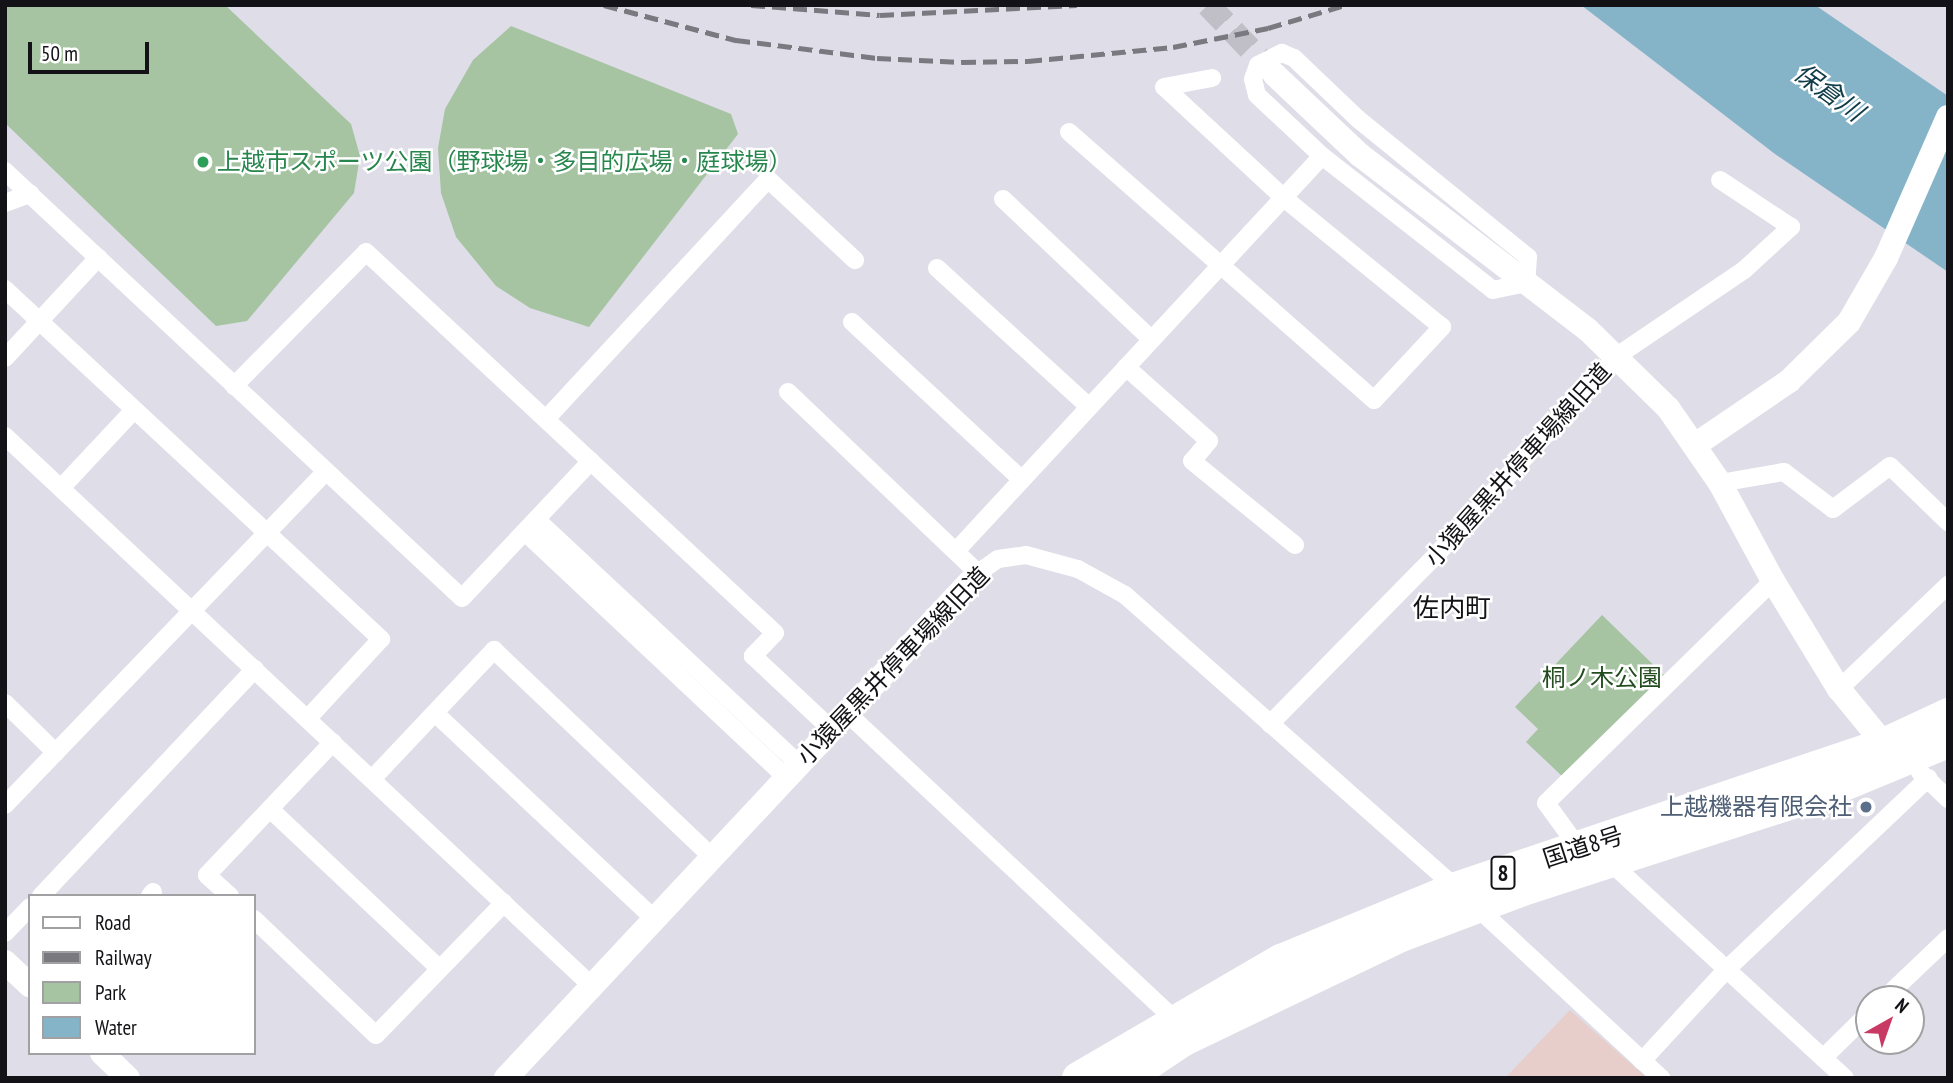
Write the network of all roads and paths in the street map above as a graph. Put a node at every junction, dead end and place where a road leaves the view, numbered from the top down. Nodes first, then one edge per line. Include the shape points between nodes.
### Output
1 (1274, 75) tunnel mouth
2 (1212, 78) dead end
3 (1948, 117) edge
4 (1069, 132) dead end
5 (1322, 156) junction
6 (5, 171) edge
7 (1720, 180) dead end
8 (30, 194) junction
9 (1284, 198) junction
10 (1003, 199) dead end
11 (5, 203) edge
12 (98, 258) junction
13 (855, 260) dead end
14 (937, 268) dead end
15 (1218, 268) junction
16 (1526, 283) junction
17 (5, 289) edge
18 (40, 321) junction
19 (852, 322) dead end
20 (1151, 339) junction
21 (1617, 356) junction
22 (5, 359) edge
23 (1126, 367) junction
24 (234, 386) junction
25 (788, 392) dead end
26 (1089, 407) junction
27 (134, 410) junction
28 (546, 419) junction
29 (5, 436) edge
30 (1695, 445) junction
31 (591, 461) junction
32 (326, 472) junction
33 (1022, 480) junction
34 (1720, 482) junction
35 (61, 488) junction
36 (1948, 523) edge
37 (531, 526) junction
38 (267, 533) junction
39 (1296, 545) dead end
40 (956, 551) junction
41 (978, 573) junction
42 (1773, 581) junction
43 (1948, 585) edge
44 (193, 610) junction
45 (255, 669) junction
46 (1839, 689) junction
47 (5, 703) edge
48 (435, 713) junction
49 (1948, 714) edge
50 (308, 718) junction
51 (839, 721) junction
52 (1270, 724) junction
53 (333, 742) junction
54 (1948, 742) edge
55 (56, 753) junction
56 (1906, 761) junction
57 (793, 771) junction
58 (373, 779) junction
59 (1948, 799) edge
60 (5, 805) edge
61 (270, 809) junction
62 (1578, 848) junction
63 (712, 857) junction
64 (1611, 863) junction
65 (43, 894) edge
66 (227, 894) edge
67 (1466, 898) junction
68 (504, 903) junction
69 (28, 909) edge
70 (654, 919) junction
71 (256, 921) edge
72 (5, 933) edge
73 (1948, 938) edge
74 (5, 962) edge
75 (440, 969) junction
76 (1726, 971) junction
77 (28, 983) edge
78 (1899, 985) edge
79 (592, 986) junction
80 (1174, 1019) junction
81 (1855, 1027) edge
82 (104, 1055) edge
83 (1823, 1058) junction
84 (1642, 1061) junction
85 (128, 1078) edge
86 (506, 1078) edge
87 (1079, 1078) edge
88 (1127, 1078) edge
89 (1661, 1078) edge
90 (1845, 1078) edge

1 - 16 street via 1360,155
2 - 9 street via 1164,87
3 - 30 street via 1886,258 1849,322 1813,362
4 - 15 street
5 - 9 street
5 - 16 street via 1493,290
5 - 16 street via 1257,95 1253,79 1258,65 1273,55 1293,58 1358,119 1528,257
6 - 8 street
7 - 21 street via 1791,227 1744,270
8 - 11 street
8 - 12 street
9 - 15 street
9 - 15 street via 1442,327 1374,400
10 - 20 street
12 - 18 street
12 - 24 street
13 - 28 street via 768,179
14 - 26 street
15 - 20 street
16 - 21 street
17 - 18 street
18 - 22 street
18 - 27 street
19 - 33 street
20 - 23 street
21 - 30 street, 小猿屋黒井停車場線旧道 via 1668,408
21 - 52 street, 小猿屋黒井停車場線旧道 via 1437,554
23 - 26 street
23 - 39 street via 1209,441 1192,461
24 - 28 street via 366,252
24 - 32 street
25 - 40 street
26 - 33 street
27 - 35 street
27 - 38 street
28 - 31 street
29 - 35 street
30 - 34 street, 小猿屋黒井停車場線旧道
31 - 37 street
31 - 51 street via 775,633 753,656
32 - 37 street via 462,598
32 - 38 street
33 - 40 street
34 - 36 street via 1784,471 1833,509 1889,466
34 - 42 street, 小猿屋黒井停車場線旧道
35 - 44 street
37 - 57 street
38 - 44 street
38 - 50 street via 381,639
40 - 41 street
41 - 51 street, 小猿屋黒井停車場線旧道
41 - 52 street, 小猿屋黒井停車場線旧道 via 998,559 1026,555 1095,576 1163,626
42 - 46 street, 小猿屋黒井停車場線旧道
42 - 62 street via 1546,803
43 - 46 street
44 - 45 street
44 - 55 street
45 - 50 street
45 - 65 street
46 - 56 street, 小猿屋黒井停車場線旧道
47 - 55 street
48 - 58 street
48 - 63 street via 494,650
48 - 70 street
49 - 56 highway, 国道8号 / 8
50 - 53 street
51 - 57 street, 小猿屋黒井停車場線旧道
51 - 80 street
52 - 67 street
53 - 58 street
53 - 61 street
54 - 56 highway, 国道8号 / 8
55 - 60 street
56 - 59 street
56 - 62 highway, 国道8号 / 8
56 - 64 highway, 国道8号 / 8
56 - 76 street
57 - 63 street, 小猿屋黒井停車場線旧道
58 - 68 street
61 - 66 street via 207,874
61 - 75 street
62 - 67 highway, 国道8号 / 8
63 - 70 street, 小猿屋黒井停車場線旧道
64 - 67 highway, 国道8号 / 8
64 - 76 street
67 - 80 highway, 国道8号 / 8 via 1281,960
67 - 84 street
67 - 88 highway, 国道8号 / 8 via 1401,936 1184,1040
68 - 75 street
68 - 79 street
69 - 72 street
70 - 79 street, 小猿屋黒井停車場線旧道
71 - 75 street via 376,1035
73 - 78 street
74 - 77 street
76 - 83 street
76 - 84 street
79 - 86 street, 小猿屋黒井停車場線旧道
80 - 87 highway, 国道8号 / 8
81 - 83 street
82 - 85 street
83 - 90 street
84 - 89 street

